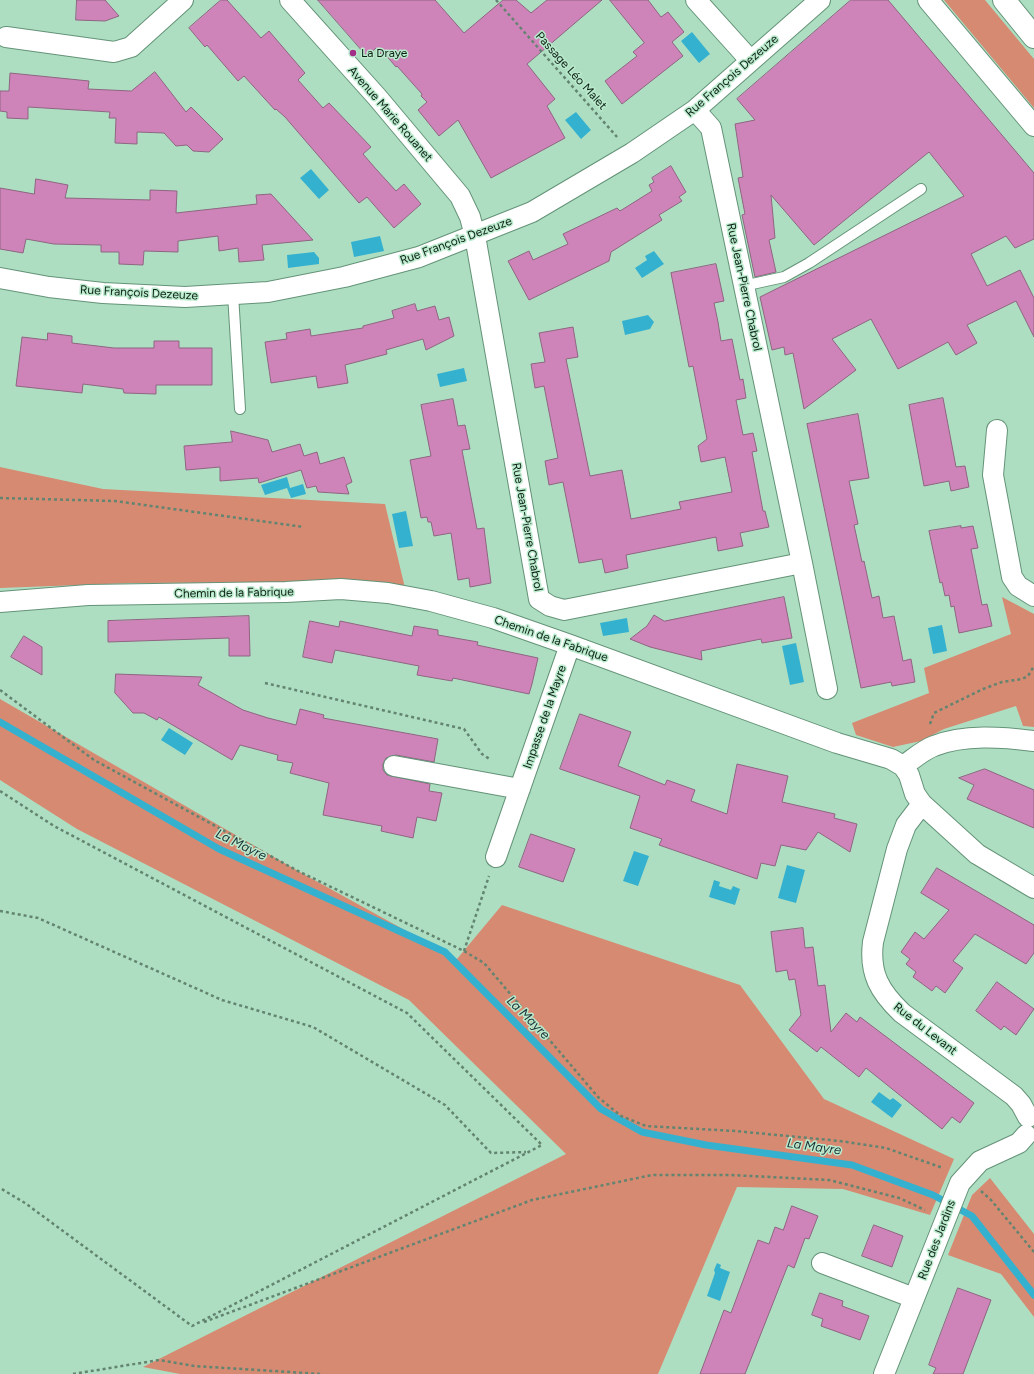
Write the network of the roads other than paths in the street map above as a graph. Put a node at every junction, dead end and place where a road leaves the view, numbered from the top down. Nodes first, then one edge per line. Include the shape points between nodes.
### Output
1 (183, 0) edge
2 (290, 0) edge
3 (696, 0) edge
4 (820, 0) edge
5 (928, 0) edge
6 (1004, 0) edge
7 (6, 37) dead end
8 (1034, 37) edge
9 (750, 60) junction
10 (695, 110) junction
11 (1034, 126) edge
12 (921, 189) dead end
13 (476, 236) junction
14 (0, 278) edge
15 (744, 286) junction
16 (233, 294) junction
17 (240, 408) dead end
18 (997, 430) dead end
19 (802, 563) junction
20 (1034, 596) edge
21 (0, 602) edge
22 (570, 645) junction
23 (827, 689) dead end
24 (1034, 741) edge
25 (394, 766) dead end
26 (902, 766) junction
27 (520, 789) junction
28 (922, 804) junction
29 (496, 857) road end
30 (1034, 888) edge
31 (1030, 1127) edge
32 (822, 1263) dead end
33 (914, 1298) junction
34 (884, 1374) edge

1 - 7 street via 131,47 114,52
2 - 13 street, Avenue Marie Rouanet via 377,97 460,196
3 - 9 street
4 - 9 street, Rue François Dezeuze
5 - 11 street
6 - 8 main road
9 - 10 street, Rue François Dezeuze
10 - 13 street, Rue François Dezeuze via 632,154 532,212
10 - 15 street, Rue Jean-Pierre Chabrol via 711,128
12 - 15 lane via 784,277
13 - 16 street, Rue François Dezeuze via 419,257 344,277 268,292
13 - 19 street, Rue Jean-Pierre Chabrol via 539,599 564,610
14 - 16 street, Rue François Dezeuze via 103,293 185,297
15 - 19 street, Rue Jean-Pierre Chabrol
16 - 17 lane
18 - 20 street via 994,475 1012,577 1018,586
19 - 23 street, Rue Jean-Pierre Chabrol
21 - 22 street, Chemin de la Fabrique via 88,595 341,589 432,601 493,618
22 - 26 street, Chemin de la Fabrique via 837,743 891,759
22 - 27 street, Impasse de la Mayre
24 - 26 street via 1003,738 952,740 932,746
25 - 27 street
26 - 28 street via 909,775 915,794
27 - 29 street, Impasse de la Mayre
28 - 30 street via 977,854
28 - 31 street, Rue du Levant via 906,825 897,849 873,942 873,970 888,1000 1014,1096 1021,1104
31 - 33 street, Rue des Jardins via 1019,1143 980,1161 962,1180
32 - 33 street
33 - 34 street, Rue des Jardins

